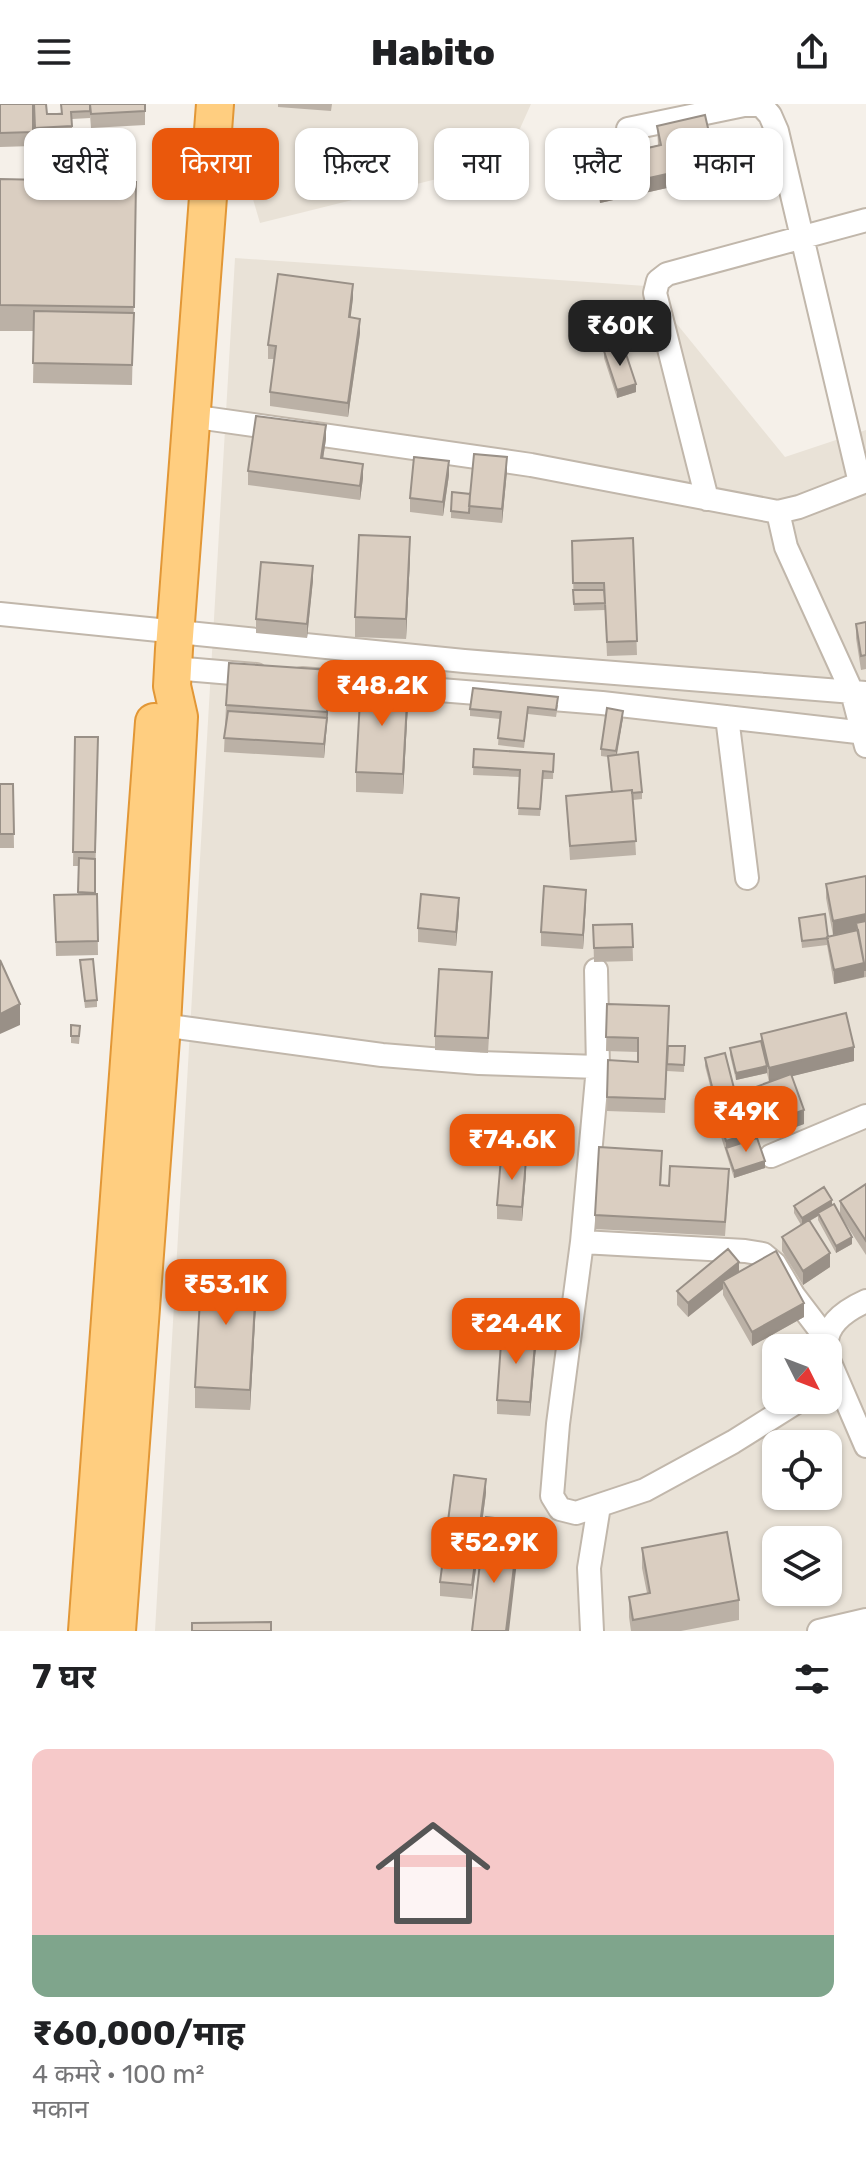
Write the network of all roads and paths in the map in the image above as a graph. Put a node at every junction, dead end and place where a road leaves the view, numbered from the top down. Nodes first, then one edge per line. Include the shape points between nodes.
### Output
1 (215, 104) edge
2 (633, 128) edge
3 (866, 220) edge
4 (801, 236) junction
5 (190, 416) junction
6 (863, 482) edge
7 (707, 499) junction
8 (778, 512) junction
9 (0, 614) edge
10 (176, 631) junction
11 (172, 677) junction
12 (727, 717) junction
13 (861, 717) edge
14 (747, 878) dead end
15 (596, 970) dead end
16 (162, 1025) junction
17 (598, 1067) junction
18 (866, 1116) edge
19 (771, 1156) dead end
20 (582, 1242) junction
21 (866, 1301) edge
22 (814, 1334) edge
23 (833, 1334) edge
24 (842, 1391) edge
25 (778, 1414) edge
26 (866, 1446) edge
27 (599, 1506) junction
28 (866, 1620) edge
29 (87, 1631) edge
30 (117, 1631) edge
31 (592, 1631) edge
32 (819, 1631) edge

1 - 5 highway
2 - 4 street via 761,105 777,131
3 - 4 street
4 - 6 street
4 - 7 street via 658,281 655,293
5 - 7 street via 531,465
5 - 10 highway
6 - 8 street
7 - 8 street
8 - 13 street via 786,547
9 - 10 street
10 - 11 highway
10 - 13 street via 464,661
11 - 12 street via 602,703
11 - 16 highway via 179,717
11 - 29 highway via 155,715
12 - 13 street
12 - 14 street
15 - 17 street
16 - 17 street via 382,1055
16 - 30 highway
17 - 20 street
18 - 19 street
20 - 22 street via 763,1254 775,1264
20 - 27 street via 552,1496 560,1509 576,1513
21 - 23 street via 835,1320
24 - 26 street
25 - 27 street via 645,1490
27 - 31 street via 589,1568
28 - 32 street

